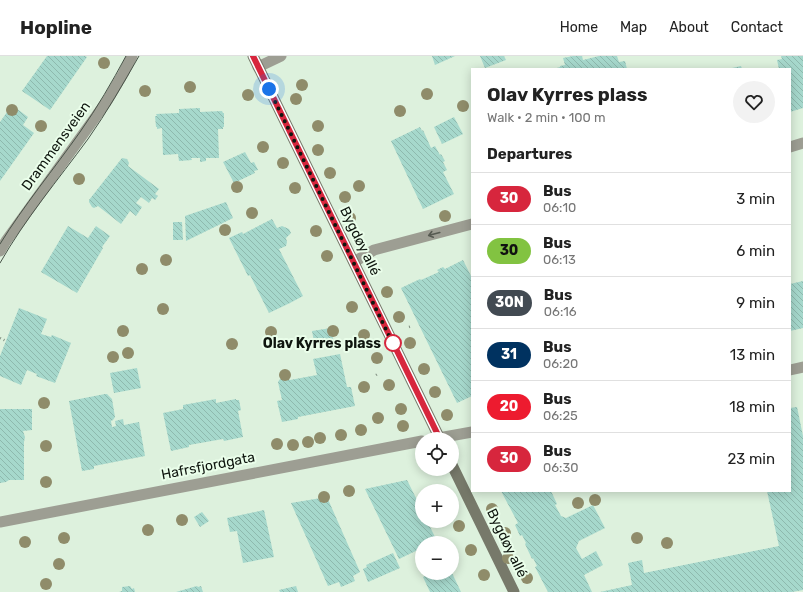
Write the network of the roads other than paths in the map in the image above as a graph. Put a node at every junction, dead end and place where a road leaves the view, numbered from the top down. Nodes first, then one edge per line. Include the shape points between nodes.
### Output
1 (132, 56) edge
2 (253, 56) edge
3 (281, 56) edge
4 (258, 67) junction
5 (803, 143) edge
6 (791, 147) edge
7 (471, 224) edge
8 (0, 252) edge
9 (354, 262) junction
10 (803, 367) edge
11 (791, 370) edge
12 (434, 432) edge
13 (471, 432) edge
14 (459, 435) edge
15 (415, 442) edge
16 (457, 476) edge
17 (0, 522) edge
18 (514, 592) edge

1 - 8 street, Drammensveien via 108,101
2 - 4 main road, Bygdøy allé
3 - 4 street
4 - 9 main road, Bygdøy allé
5 - 6 street
7 -> 9 street via 374,250
9 - 12 main road, Bygdøy allé
10 - 11 street
13 - 14 street
15 - 17 street, Hafrsfjordgata
16 - 18 main road, Bygdøy allé

